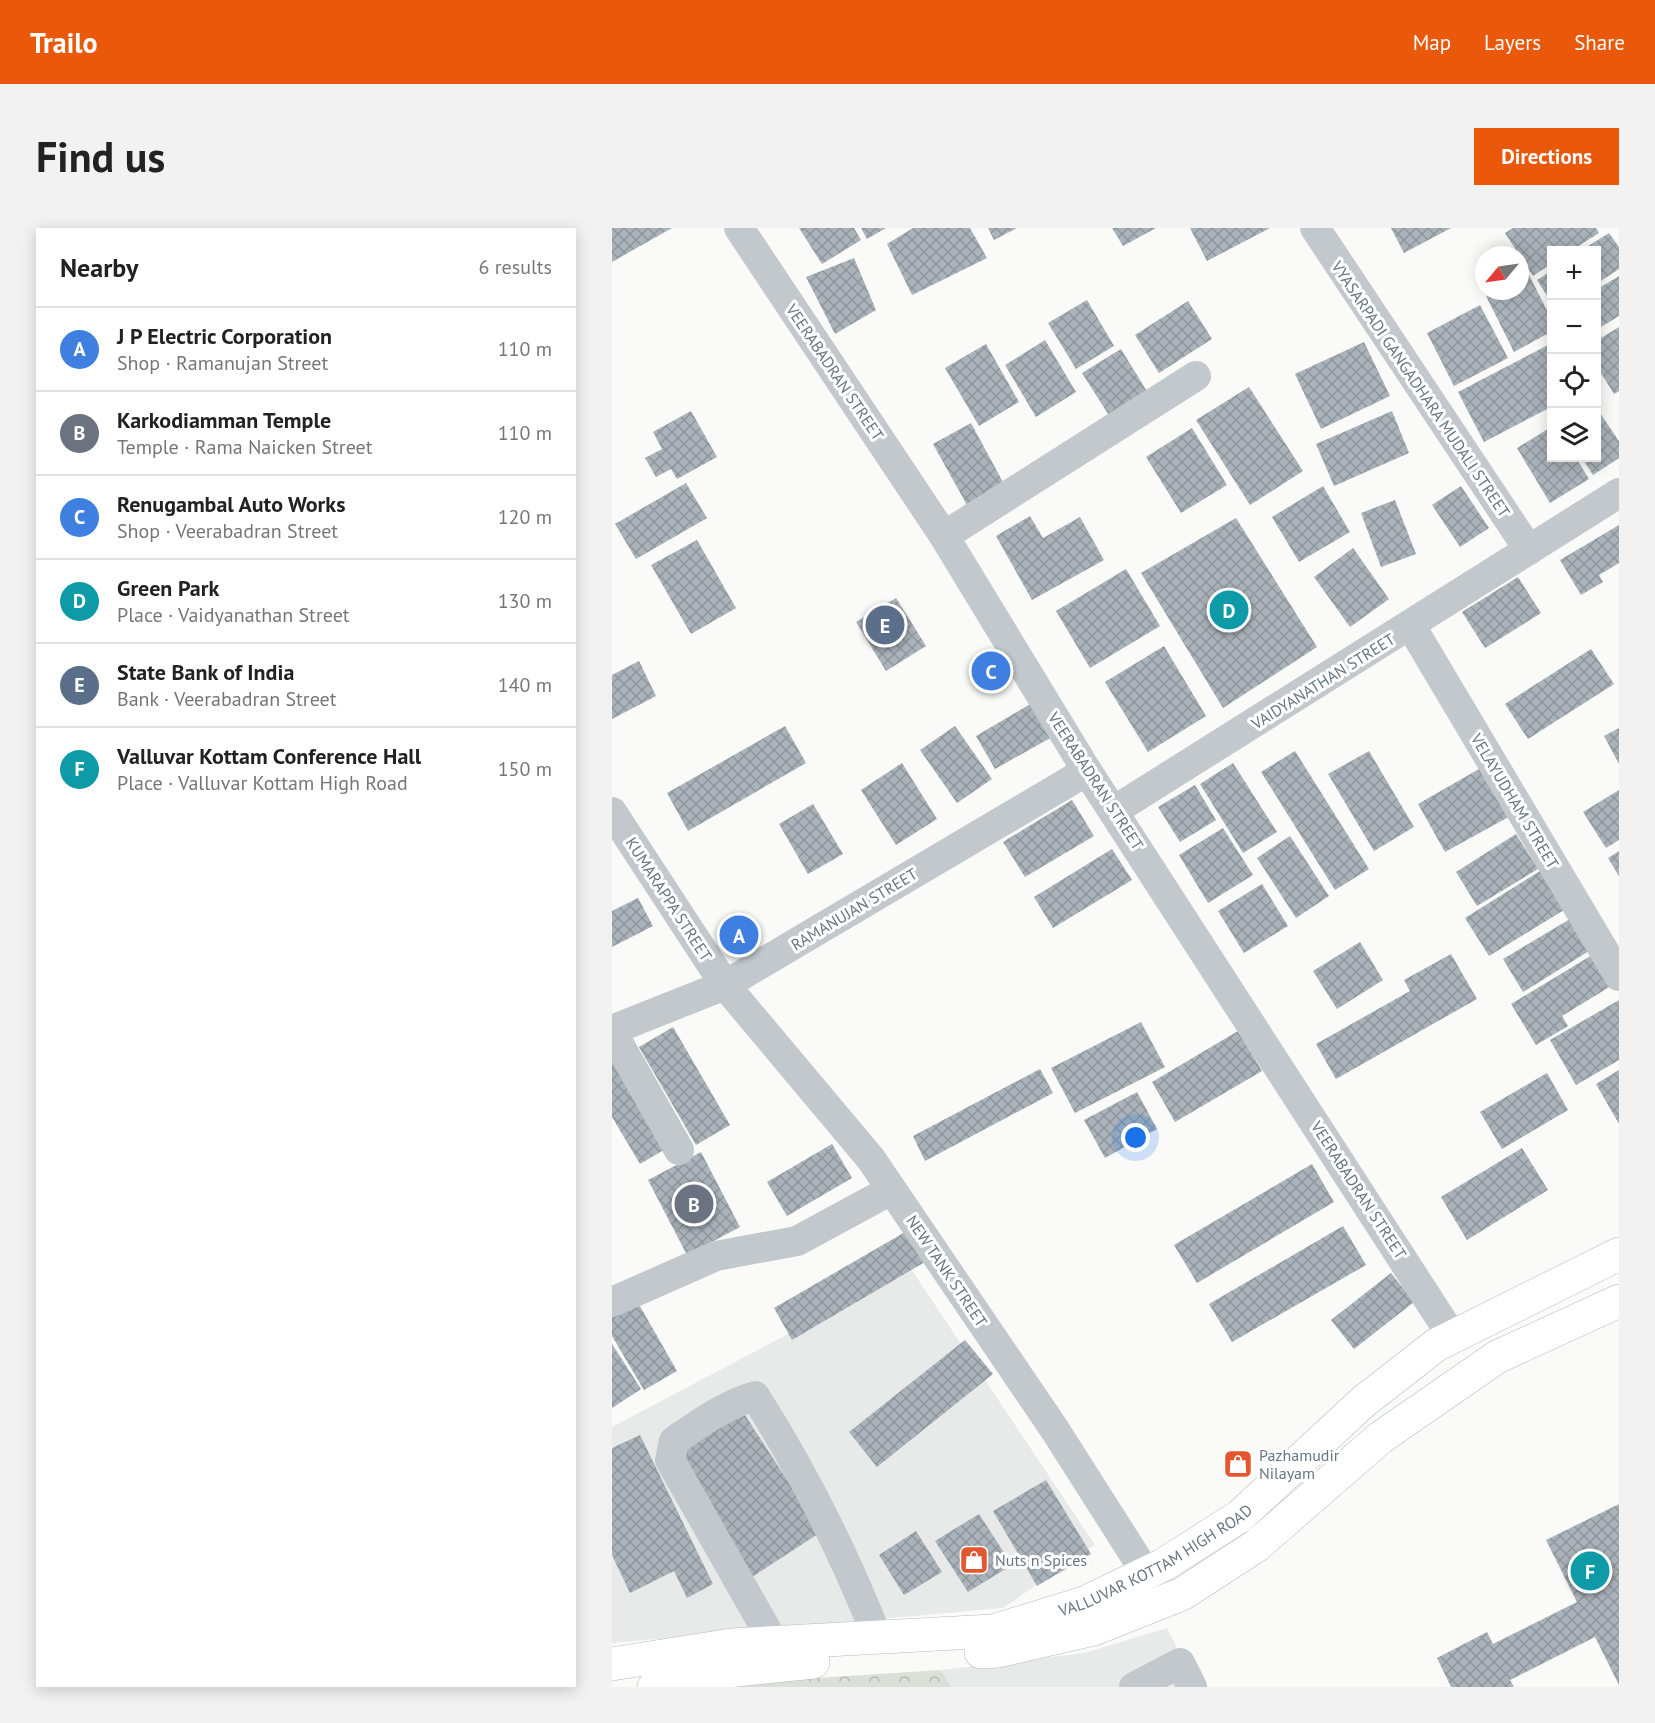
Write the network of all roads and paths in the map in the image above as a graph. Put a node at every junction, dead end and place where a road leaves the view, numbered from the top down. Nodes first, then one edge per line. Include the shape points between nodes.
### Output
1 (739, 228) edge
2 (1315, 228) edge
3 (1197, 376) dead end
4 (1619, 493) edge
5 (944, 536) junction
6 (1529, 550) junction
7 (1411, 626) junction
8 (1088, 771) junction
9 (1115, 810) junction
10 (612, 812) edge
11 (1619, 976) edge
12 (725, 986) junction
13 (612, 1031) edge
14 (679, 1150) dead end
15 (891, 1190) junction
16 (1619, 1254) edge
17 (1619, 1301) edge
18 (612, 1302) edge
19 (1452, 1335) junction
20 (1146, 1573) junction
21 (877, 1637) junction
22 (774, 1643) junction
23 (612, 1664) edge
24 (654, 1687) edge
25 (1134, 1687) edge
26 (1192, 1687) edge

1 - 5 street, VEERABADRAN STREET
2 - 6 street, VYASARPADI GANGADHARA MUDALI STREET
3 - 5 street
4 - 6 street, VAIDYANATHAN STREET
5 - 8 street, VEERABADRAN STREET
6 - 7 street, VAIDYANATHAN STREET
7 - 9 street, VAIDYANATHAN STREET
7 - 11 street, VELAYUDHAM STREET
8 - 9 street, VEERABADRAN STREET
8 - 12 street, RAMANUJAN STREET
9 - 19 street, VEERABADRAN STREET
10 - 12 street, KUMARAPPA STREET
12 - 13 street, RAMANUJAN STREET
12 - 15 street, NEW TANK STREET via 871,1159
13 - 14 street
15 - 18 street via 797,1240 716,1256
15 - 20 street, NEW TANK STREET via 1055,1430
16 - 19 main road, VALLUVAR KOTTAM HIGH ROAD
17 - 24 main road, VALLUVAR KOTTAM HIGH ROAD via 1497,1357 1380,1438 1256,1546 1182,1594 1094,1629 998,1651 793,1664 699,1674
19 - 20 main road, VALLUVAR KOTTAM HIGH ROAD via 1364,1402 1240,1516
20 - 21 main road, VALLUVAR KOTTAM HIGH ROAD via 1084,1603 993,1631
21 - 22 main road, VALLUVAR KOTTAM HIGH ROAD
21 - 22 street via 843,1554 788,1448 755,1396 705,1419 674,1441 670,1460
22 - 23 main road, VALLUVAR KOTTAM HIGH ROAD via 732,1645
25 - 26 street via 1180,1664

